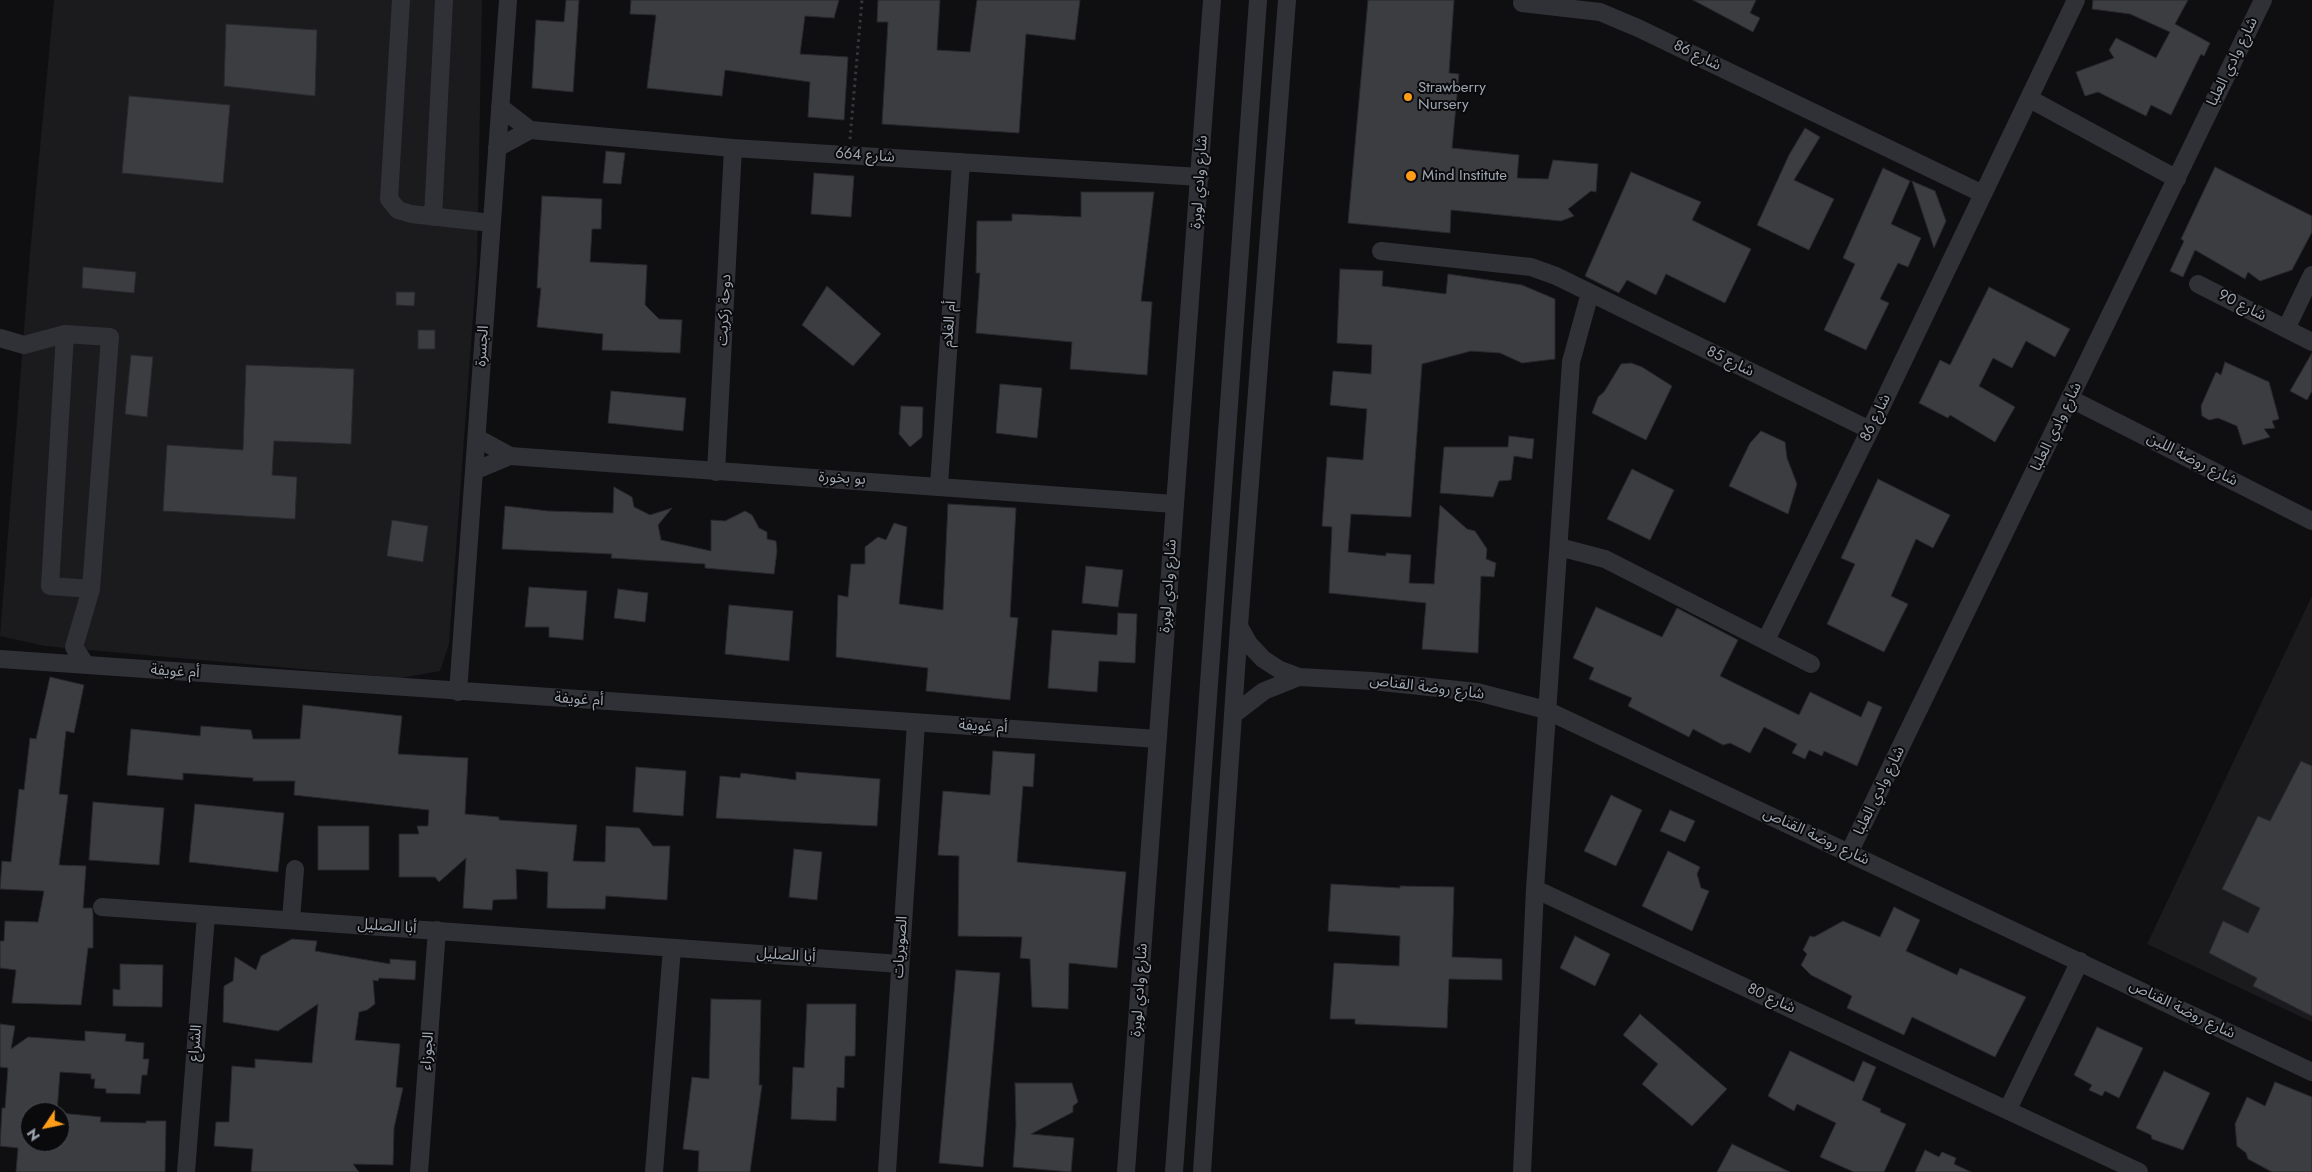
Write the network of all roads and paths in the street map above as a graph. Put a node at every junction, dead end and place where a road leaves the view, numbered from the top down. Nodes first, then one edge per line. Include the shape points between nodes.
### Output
1 (401, 0) edge
2 (444, 0) edge
3 (508, 0) edge
4 (862, 0) edge
5 (1212, 0) edge
6 (1258, 0) edge
7 (1287, 0) edge
8 (2263, 0) edge
9 (2073, 1) edge
10 (1522, 3) dead end
11 (1600, 6) edge
12 (2030, 99) junction
13 (500, 107) junction
14 (530, 130) junction
15 (497, 148) junction
16 (733, 148) junction
17 (849, 155) junction
18 (961, 162) junction
19 (1200, 177) junction
20 (2177, 179) junction
21 (1983, 194) junction
22 (433, 217) junction
23 (492, 223) junction
24 (1381, 251) dead end
25 (2312, 275) edge
26 (2198, 284) dead end
27 (1590, 293) junction
28 (2286, 329) junction
29 (65, 334) junction
30 (0, 338) edge
31 (2312, 342) edge
32 (2072, 399) junction
33 (1870, 430) junction
34 (477, 438) junction
35 (510, 456) junction
36 (474, 471) junction
37 (716, 472) junction
38 (939, 485) junction
39 (1174, 504) junction
40 (2312, 521) edge
41 (1559, 547) junction
42 (91, 589) junction
43 (1239, 626) junction
44 (1766, 640) junction
45 (0, 659) edge
46 (1812, 664) dead end
47 (86, 665) junction
48 (1299, 677) junction
49 (458, 692) junction
50 (1546, 710) junction
51 (1234, 714) junction
52 (916, 723) junction
53 (1158, 739) junction
54 (1849, 853) junction
55 (295, 869) dead end
56 (1535, 889) junction
57 (102, 907) dead end
58 (206, 915) junction
59 (291, 920) junction
60 (437, 930) junction
61 (672, 948) junction
62 (2080, 961) junction
63 (900, 964) junction
64 (2312, 1072) edge
65 (2008, 1109) junction
66 (186, 1172) edge
67 (419, 1172) edge
68 (654, 1172) edge
69 (888, 1172) edge
70 (1126, 1172) edge
71 (1174, 1172) edge
72 (1202, 1172) edge
73 (1522, 1172) edge
74 (2140, 1172) edge

1 - 22 street via 389,199 398,210
2 - 22 street
3 - 13 street, الجسرة
4 - 17 path
5 - 19 street, شارع وادي لوبرة
6 - 71 street
7 - 43 street
8 - 20 street, شارع وادي العلبا
9 - 12 street, شارع 86
10 - 11 street, شارع 86
11 - 21 street, شارع 86 via 1638,28
12 - 20 street
12 - 21 street, شارع 86
13 - 14 street
13 - 15 street, الجسرة
14 - 15 street
14 - 16 street, شارع 664
15 - 23 street, الجسرة
16 - 17 street, شارع 664
16 - 37 street, دوحة زكريت
17 - 18 street, شارع 664
18 - 19 street, شارع 664
18 - 38 street, أم الغلام
19 - 39 street, شارع وادي لوبرة
20 - 32 street, شارع وادي العلبا
21 - 33 street, شارع 86
22 - 23 street
23 - 34 street, الجسرة
24 - 27 street, شارع 85 via 1532,267
25 - 28 street
26 - 28 street, شارع 90
27 - 33 street, شارع 85
27 - 41 street via 1571,362
28 - 31 street, شارع 90
29 - 30 street via 24,345
29 - 42 street via 50,586
29 - 42 street via 110,337
32 - 40 street, شارع روضة اللبن
32 - 54 street, شارع وادي العلبا
33 - 44 street, شارع 86
34 - 35 street, بو بخورة
34 - 36 street, الجسرة
35 - 36 street, بو بخورة
35 - 37 street, بو بخورة
36 - 49 street, الجسرة
37 - 38 street, بو بخورة
38 - 39 street, بو بخورة
39 - 53 street, شارع وادي لوبرة
41 - 44 street via 1605,559
41 - 50 street
42 - 47 street via 74,648
43 - 48 street, شارع روضة القناص via 1263,659
43 - 51 street
44 - 46 street
45 - 47 street, أم غويفة
47 - 49 street, أم غويفة
48 - 50 street, شارع روضة القناص via 1468,691
48 - 51 street, شارع روضة القناص via 1264,691
49 - 52 street, أم غويفة
50 - 54 street, شارع روضة القناص
50 - 56 street
51 - 72 street
52 - 53 street, أم غويفة
52 - 63 street, الصويريات
53 - 70 street, شارع وادي لوبرة
54 - 62 street, شارع روضة القناص
55 - 59 street
56 - 65 street, شارع 80
56 - 73 street
57 - 58 street, أبا الصليل
58 - 59 street, أبا الصليل
58 - 66 street, الشراع
59 - 60 street, أبا الصليل
60 - 61 street, أبا الصليل
60 - 67 street, الجوزاء
61 - 63 street, أبا الصليل
61 - 68 street
62 - 64 street, شارع روضة القناص
62 - 65 street
63 - 69 street, الصويريات
65 - 74 street, شارع 80

